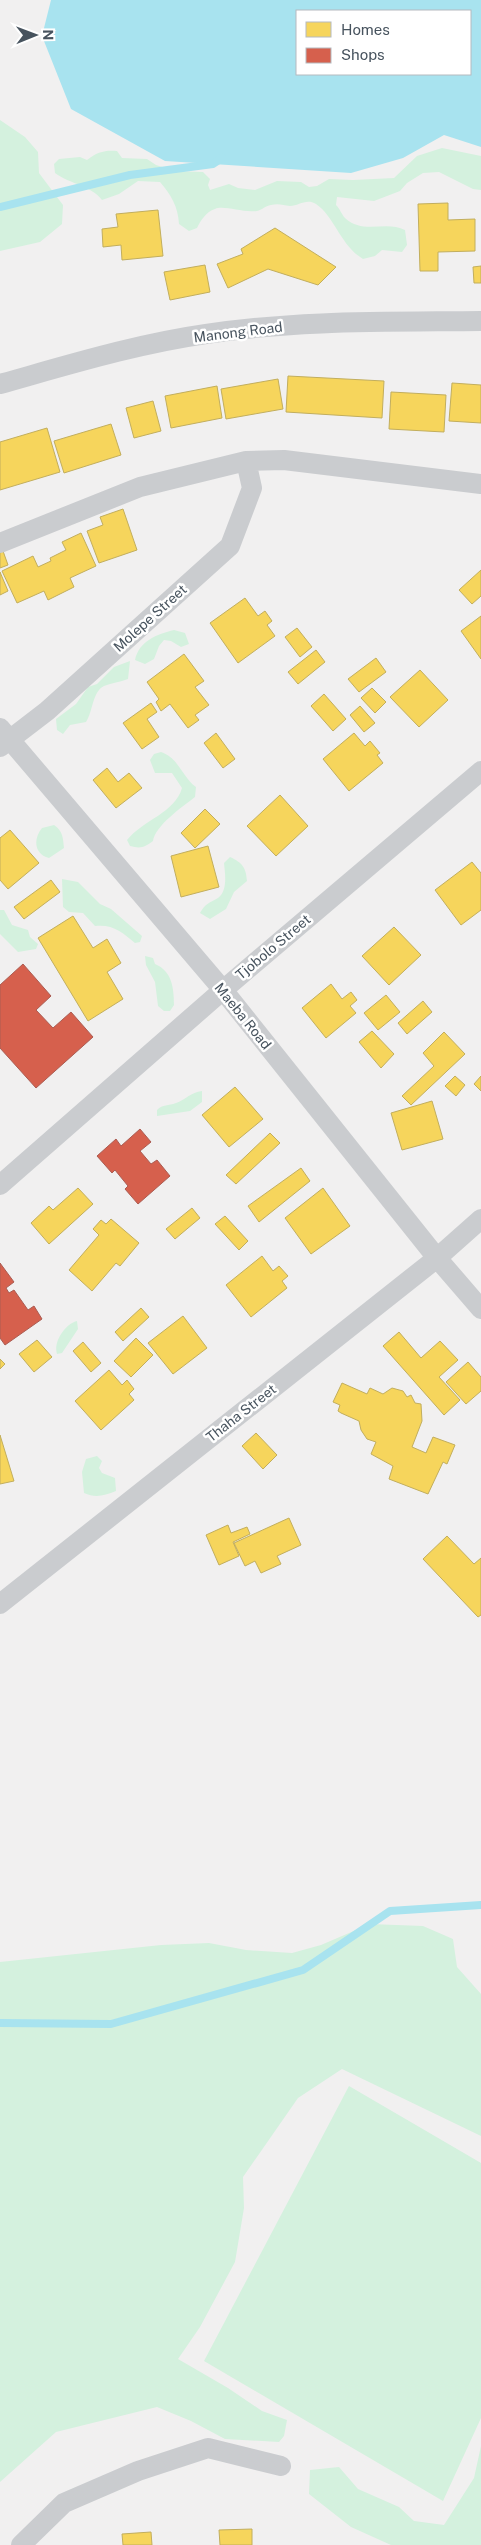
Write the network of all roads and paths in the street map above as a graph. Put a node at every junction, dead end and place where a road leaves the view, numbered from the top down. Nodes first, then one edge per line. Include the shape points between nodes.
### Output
1 (481, 321) edge
2 (0, 384) edge
3 (246, 461) junction
4 (481, 484) edge
5 (0, 543) edge
6 (3, 738) edge
7 (481, 771) edge
8 (223, 990) junction
9 (0, 1185) edge
10 (481, 1219) edge
11 (437, 1258) junction
12 (481, 1310) edge
13 (0, 1604) edge
14 (281, 2466) dead end
15 (21, 2545) edge

1 - 2 street, Manong Road via 326,322 206,334 114,352
3 - 4 street via 284,460
3 - 5 street via 140,487
3 - 6 street, Molepe Street via 252,488 230,546 47,711
6 - 8 street, Maeba Road
7 - 8 street, Tjobolo Street
8 - 9 street, Tjobolo Street
8 - 11 street, Maeba Road
10 - 11 street, Thaha Street
11 - 12 street, Maeba Road
11 - 13 street, Thaha Street
14 - 15 street via 208,2448 138,2471 64,2504

